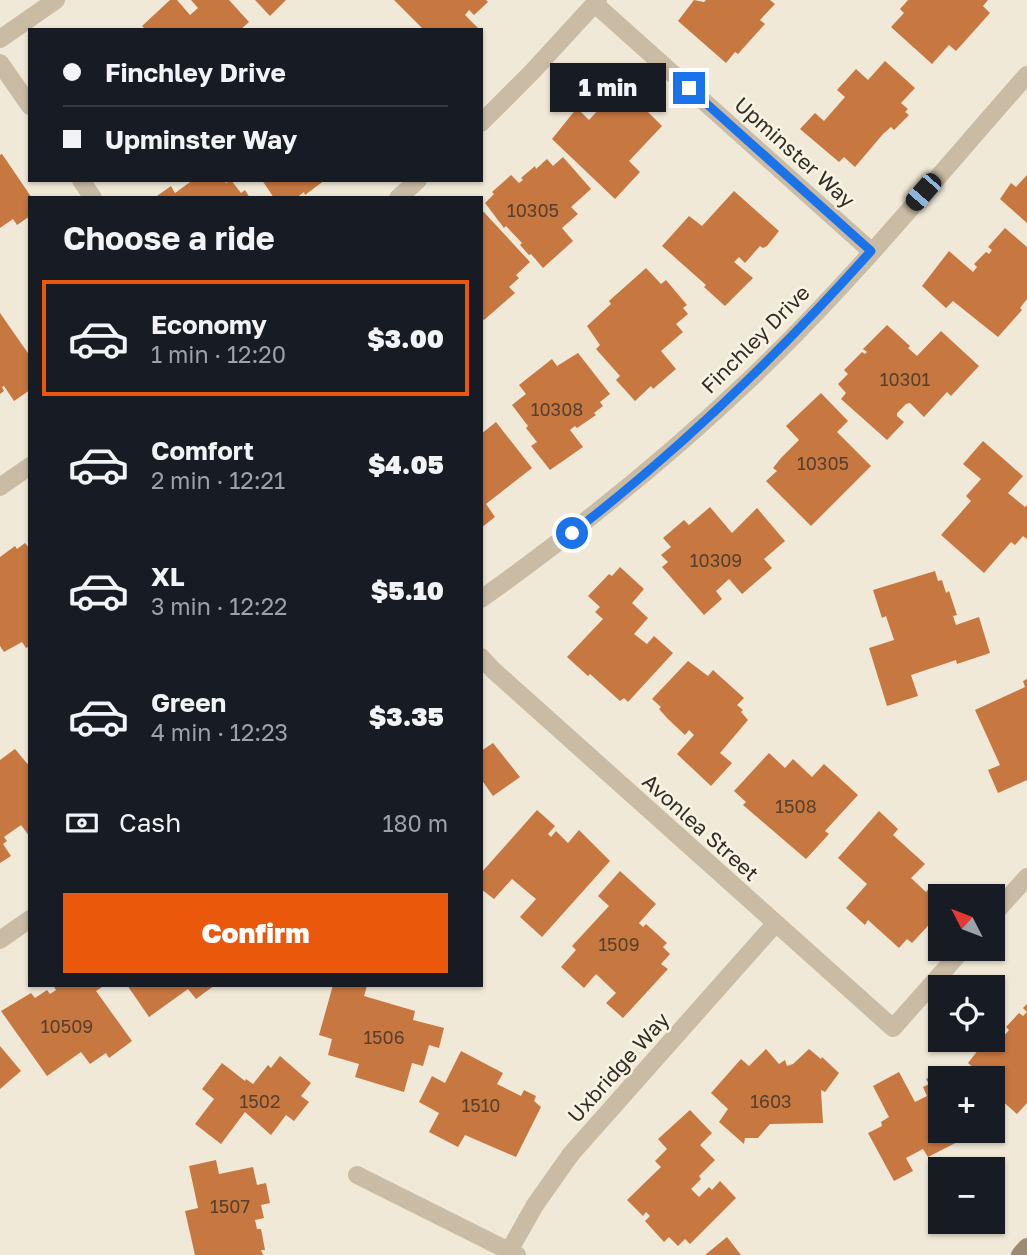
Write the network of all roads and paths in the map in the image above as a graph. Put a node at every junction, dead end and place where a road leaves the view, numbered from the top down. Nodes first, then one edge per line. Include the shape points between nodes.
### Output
1 (56, 0) edge
2 (597, 2) edge
3 (0, 39) edge
4 (0, 63) edge
5 (1027, 75) edge
6 (28, 103) edge
7 (483, 121) edge
8 (416, 182) edge
9 (400, 196) edge
10 (871, 251) junction
11 (28, 467) edge
12 (0, 487) edge
13 (483, 598) edge
14 (483, 659) edge
15 (1027, 877) edge
16 (1005, 902) edge
17 (28, 920) edge
18 (775, 923) junction
19 (0, 940) edge
20 (952, 961) edge
21 (357, 1175) dead end
22 (1027, 1247) edge
23 (513, 1253) edge
24 (1020, 1255) edge

1 - 3 street
2 - 7 street
2 - 10 street, Upminster Way
4 - 6 street
5 - 10 street, Finchley Drive
8 - 9 street
10 - 13 street, Finchley Drive via 750,379 671,452
11 - 12 street
14 - 18 street, Avonlea Street
15 - 16 street
17 - 19 street
18 - 20 street, Avonlea Street via 893,1028
18 - 23 street, Uxbridge Way via 571,1154 534,1205
21 - 23 street
22 - 24 main road

